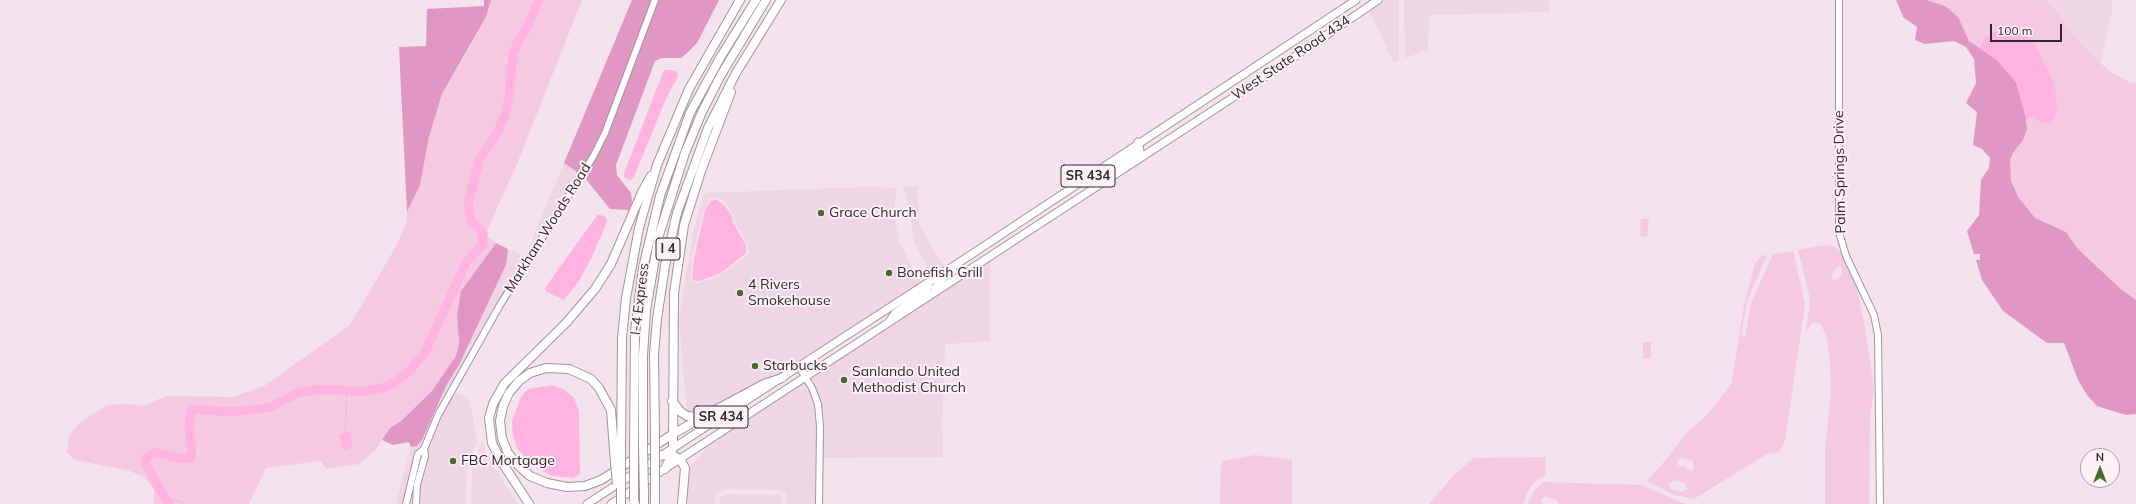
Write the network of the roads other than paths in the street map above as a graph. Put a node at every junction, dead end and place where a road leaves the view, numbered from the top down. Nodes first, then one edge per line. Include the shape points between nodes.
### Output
1 (654, 0) edge
2 (740, 0) edge
3 (756, 0) edge
4 (766, 0) edge
5 (781, 0) edge
6 (1356, 0) edge
7 (1378, 0) edge
8 (1838, 0) edge
9 (1371, 3) edge
10 (736, 74) junction
11 (1138, 142) junction
12 (657, 165) junction
13 (1105, 180) junction
14 (972, 254) junction
15 (928, 283) junction
16 (933, 293) junction
17 (885, 325) junction
18 (799, 367) junction
19 (805, 376) junction
20 (782, 378) junction
21 (672, 401) junction
22 (703, 417) junction
23 (673, 434) junction
24 (673, 447) junction
25 (424, 449) junction
26 (661, 455) junction
27 (671, 456) junction
28 (680, 459) junction
29 (618, 461) junction
30 (665, 469) junction
31 (634, 503) edge
32 (406, 504) edge
33 (416, 504) edge
34 (529, 504) edge
35 (587, 504) edge
36 (611, 504) edge
37 (620, 504) edge
38 (644, 504) edge
39 (655, 504) edge
40 (682, 504) edge
41 (819, 504) edge
42 (1880, 504) edge

1 - 25 street, Markham Woods Road via 605,132 593,157 496,311 451,389
2 - 12 highway, I 4 via 689,89
3 - 31 highway, I-4 Express, bridge via 706,81 690,113 660,196 643,268 635,331
4 - 38 highway, I-4 Express, bridge via 702,112 685,153 659,235 646,310
5 - 10 highway, I 4
6 - 11 main road, SR 434
7 - 9 main road, West State Road 434 / SR 434
8 - 42 street, Palm Springs Drive via 1839,232 1846,256 1874,315 1878,335
9 - 13 main road, West State Road 434 / SR 434
10 - 21 highway via 700,171 684,225 674,293
10 - 39 highway, I 4, bridge via 708,128 693,165 671,236 657,319 654,354
11 - 13 main road via 1140,151 1112,170
11 - 14 main road, SR 434
12 - 29 highway, I 4 via 639,228 626,298
12 - 34 highway via 642,192 611,264 595,289 566,323 504,384 493,404 489,418 492,442 500,460
13 - 16 main road, SR 434
14 - 15 main road, SR 434
14 - 16 main road via 938,282
15 - 17 main road via 926,291 895,313
15 - 18 main road, SR 434
16 - 17 main road, SR 434
17 - 19 main road, SR 434
18 - 19 street
18 - 20 main road, SR 434
19 - 28 main road, SR 434
19 - 41 street via 815,396 819,416
20 - 22 highway via 764,384
20 - 24 main road, SR 434
21 - 22 highway via 687,416
21 - 23 highway
22 - 23 highway
23 - 24 highway
23 - 29 highway via 601,480 585,486 567,487 547,483 530,476 508,453 502,438 500,421 509,393 530,373 546,368 569,369 591,379 611,410
24 - 26 main road, SR 434
24 - 27 highway
25 - 32 street, Markham Woods Road via 418,454
25 - 33 street, Markham Woods Road
26 - 27 highway
26 - 35 main road, SR 434
27 - 28 highway
27 - 30 highway
28 - 30 main road, SR 434
28 - 40 highway via 685,468
29 - 37 highway, I 4, bridge
30 - 36 main road, SR 434

